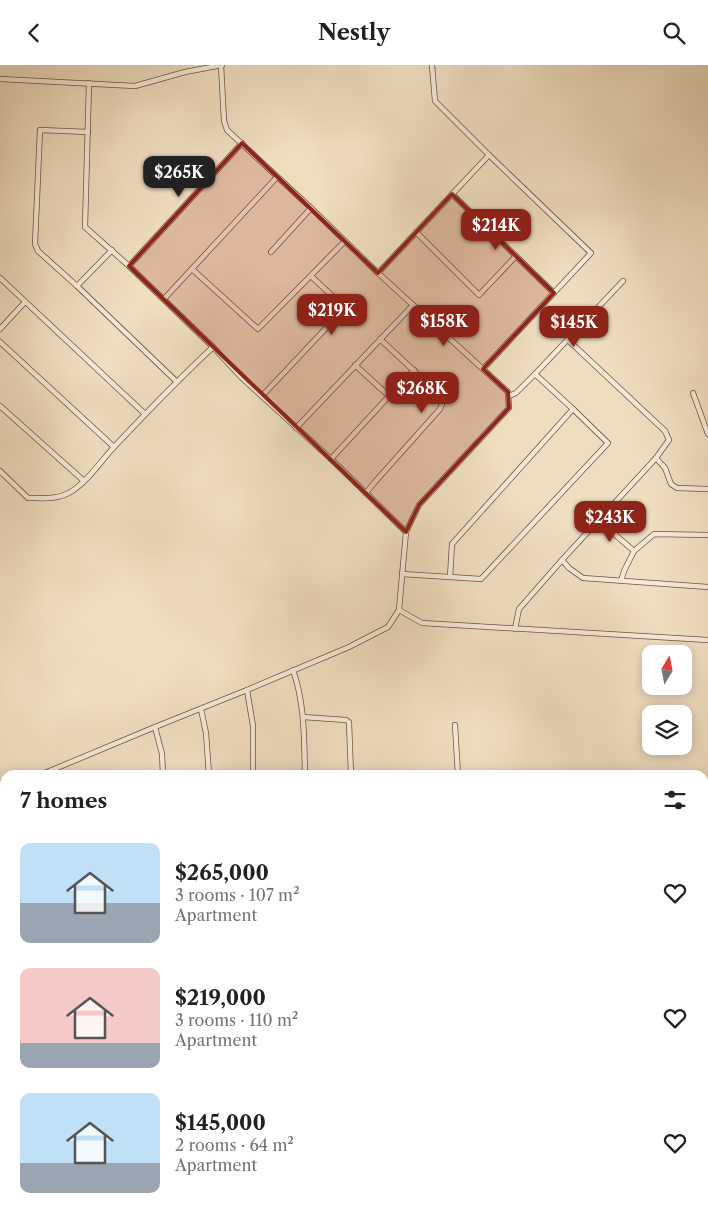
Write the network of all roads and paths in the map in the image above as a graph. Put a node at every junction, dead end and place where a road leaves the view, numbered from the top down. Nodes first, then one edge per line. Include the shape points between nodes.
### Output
1 (184, 65) edge
2 (222, 65) edge
3 (432, 65) edge
4 (185, 72) junction
5 (0, 79) edge
6 (90, 83) junction
7 (88, 132) junction
8 (242, 143) junction
9 (489, 155) junction
10 (278, 177) junction
11 (452, 194) junction
12 (311, 208) junction
13 (416, 232) junction
14 (345, 241) junction
15 (112, 250) junction
16 (271, 251) dead end
17 (516, 256) junction
18 (129, 266) junction
19 (192, 269) junction
20 (378, 273) junction
21 (311, 276) junction
22 (0, 278) edge
23 (623, 281) dead end
24 (77, 286) junction
25 (554, 293) junction
26 (164, 299) junction
27 (25, 302) junction
28 (412, 305) junction
29 (0, 329) edge
30 (380, 339) junction
31 (568, 340) junction
32 (0, 342) edge
33 (213, 347) junction
34 (355, 365) junction
35 (482, 369) junction
36 (414, 370) junction
37 (535, 374) junction
38 (177, 381) junction
39 (693, 393) dead end
40 (389, 396) junction
41 (509, 396) junction
42 (262, 397) junction
43 (0, 406) edge
44 (573, 409) junction
45 (145, 414) junction
46 (296, 428) junction
47 (708, 433) edge
48 (114, 447) junction
49 (331, 459) junction
50 (656, 459) junction
51 (0, 471) edge
52 (84, 481) junction
53 (708, 489) edge
54 (366, 493) junction
55 (598, 521) junction
56 (406, 532) junction
57 (708, 535) edge
58 (634, 551) junction
59 (562, 560) junction
60 (402, 574) junction
61 (450, 577) junction
62 (621, 581) junction
63 (708, 587) edge
64 (400, 610) junction
65 (515, 629) junction
66 (708, 639) edge
67 (293, 670) junction
68 (247, 690) junction
69 (201, 709) junction
70 (303, 717) junction
71 (455, 725) dead end
72 (155, 727) junction
73 (53, 770) edge
74 (163, 770) edge
75 (208, 770) edge
76 (253, 770) edge
77 (305, 770) edge
78 (351, 770) edge
79 (458, 770) edge

1 - 4 street
2 - 4 street
2 - 8 street via 224,121 227,129
3 - 9 street via 435,101
4 - 6 street via 135,86
5 - 6 street
6 - 7 street
7 - 15 street via 85,227
7 - 24 street via 40,130 35,244 38,251
8 - 10 street
8 - 18 street
9 - 11 street
9 - 25 street via 591,253
10 - 12 street
10 - 19 street
11 - 13 street
11 - 17 street
12 - 14 street
12 - 16 street
13 - 17 street via 479,295
13 - 20 street
14 - 20 street
14 - 21 street
15 - 18 street
15 - 24 street
17 - 25 street
18 - 26 street
19 - 21 street via 258,329
19 - 26 street
20 - 28 street
21 - 42 street via 345,308
22 - 27 street
23 - 31 street
24 - 38 street
25 - 35 street
26 - 33 street
27 - 29 street
27 - 45 street
28 - 30 street
28 - 35 street
30 - 34 street
30 - 36 street
31 - 37 street
31 - 50 street via 665,431 669,440
32 - 48 street
33 - 38 street
33 - 42 street
34 - 40 street
34 - 46 street
35 - 41 street
36 - 40 street
36 - 54 street via 444,399 440,409
37 - 41 street
37 - 44 street
38 - 45 street
39 - 47 street
40 - 49 street
41 - 56 street via 509,408 419,505
42 - 46 street
43 - 52 street
44 - 61 street via 452,545
44 - 61 street via 608,443 481,579
45 - 48 street
46 - 49 street
48 - 52 street
49 - 54 street
50 - 53 street via 665,467 671,484 678,488
50 - 55 street
51 - 52 street via 28,498 59,498
54 - 56 street
55 - 58 street
55 - 59 street
56 - 60 street
57 - 58 street via 654,534
58 - 62 street
59 - 62 street via 583,578
59 - 65 street via 519,609
60 - 61 street
60 - 64 street
62 - 63 street
64 - 65 street via 422,623
64 - 67 street via 388,627
65 - 66 street
67 - 68 street
67 - 70 street via 299,686
68 - 69 street
68 - 76 street via 253,726
69 - 72 street
69 - 75 street
70 - 77 street
70 - 78 street via 349,722
71 - 79 street
72 - 73 street
72 - 74 street

